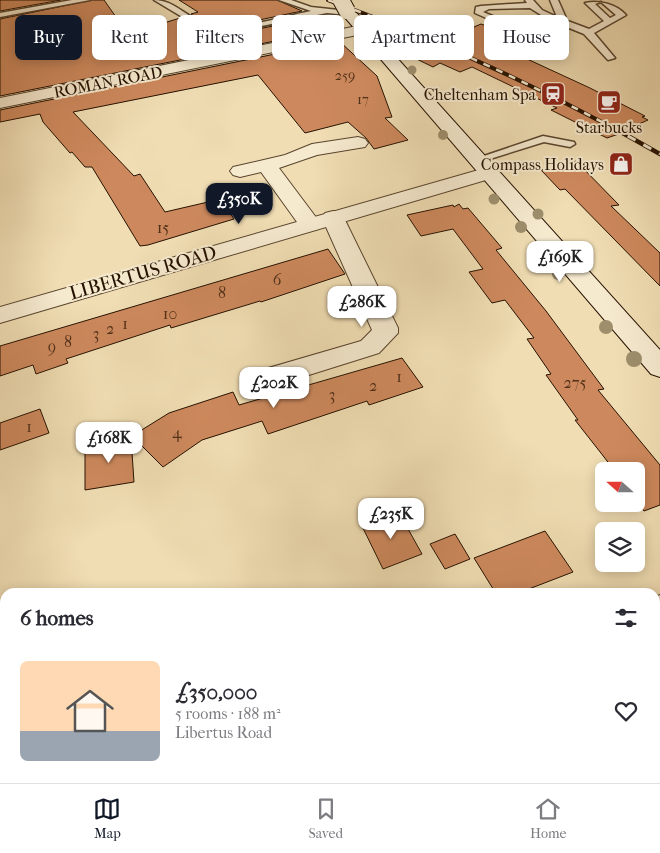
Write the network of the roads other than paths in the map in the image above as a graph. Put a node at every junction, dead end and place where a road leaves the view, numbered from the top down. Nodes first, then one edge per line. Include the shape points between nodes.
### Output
1 (86, 0) edge
2 (158, 0) edge
3 (283, 0) edge
4 (599, 0) edge
5 (603, 0) edge
6 (555, 2) edge
7 (530, 3) edge
8 (346, 8) edge
9 (326, 11) junction
10 (0, 15) edge
11 (484, 15) edge
12 (548, 15) edge
13 (561, 15) edge
14 (354, 19) edge
15 (610, 22) junction
16 (569, 25) edge
17 (586, 31) junction
18 (354, 32) edge
19 (611, 58) dead end
20 (388, 60) edge
21 (0, 103) edge
22 (358, 143) dead end
23 (570, 144) dead end
24 (266, 165) junction
25 (483, 167) junction
26 (240, 171) dead end
27 (333, 218) junction
28 (310, 224) junction
29 (0, 315) edge
30 (660, 367) edge
31 (261, 380) dead end

1 - 10 lane
2 - 9 lane via 216,30
3 - 9 lane
4 - 15 lane via 589,3
5 - 15 lane via 622,15
6 - 13 lane
6 - 17 lane
7 - 11 lane via 512,8 486,6 479,9 479,13
7 - 12 lane
8 - 9 lane
8 - 14 street
15 - 17 lane
16 - 17 lane
17 - 19 lane
18 - 21 street, ROMAN ROAD
20 - 25 street
22 - 24 street via 312,150
23 - 25 lane via 543,139
24 - 26 street
24 - 28 street
25 - 27 street, LIBERTUS ROAD
25 - 30 street
27 - 28 street, LIBERTUS ROAD
27 - 31 street via 385,328 384,333 370,347
28 - 29 street, LIBERTUS ROAD

